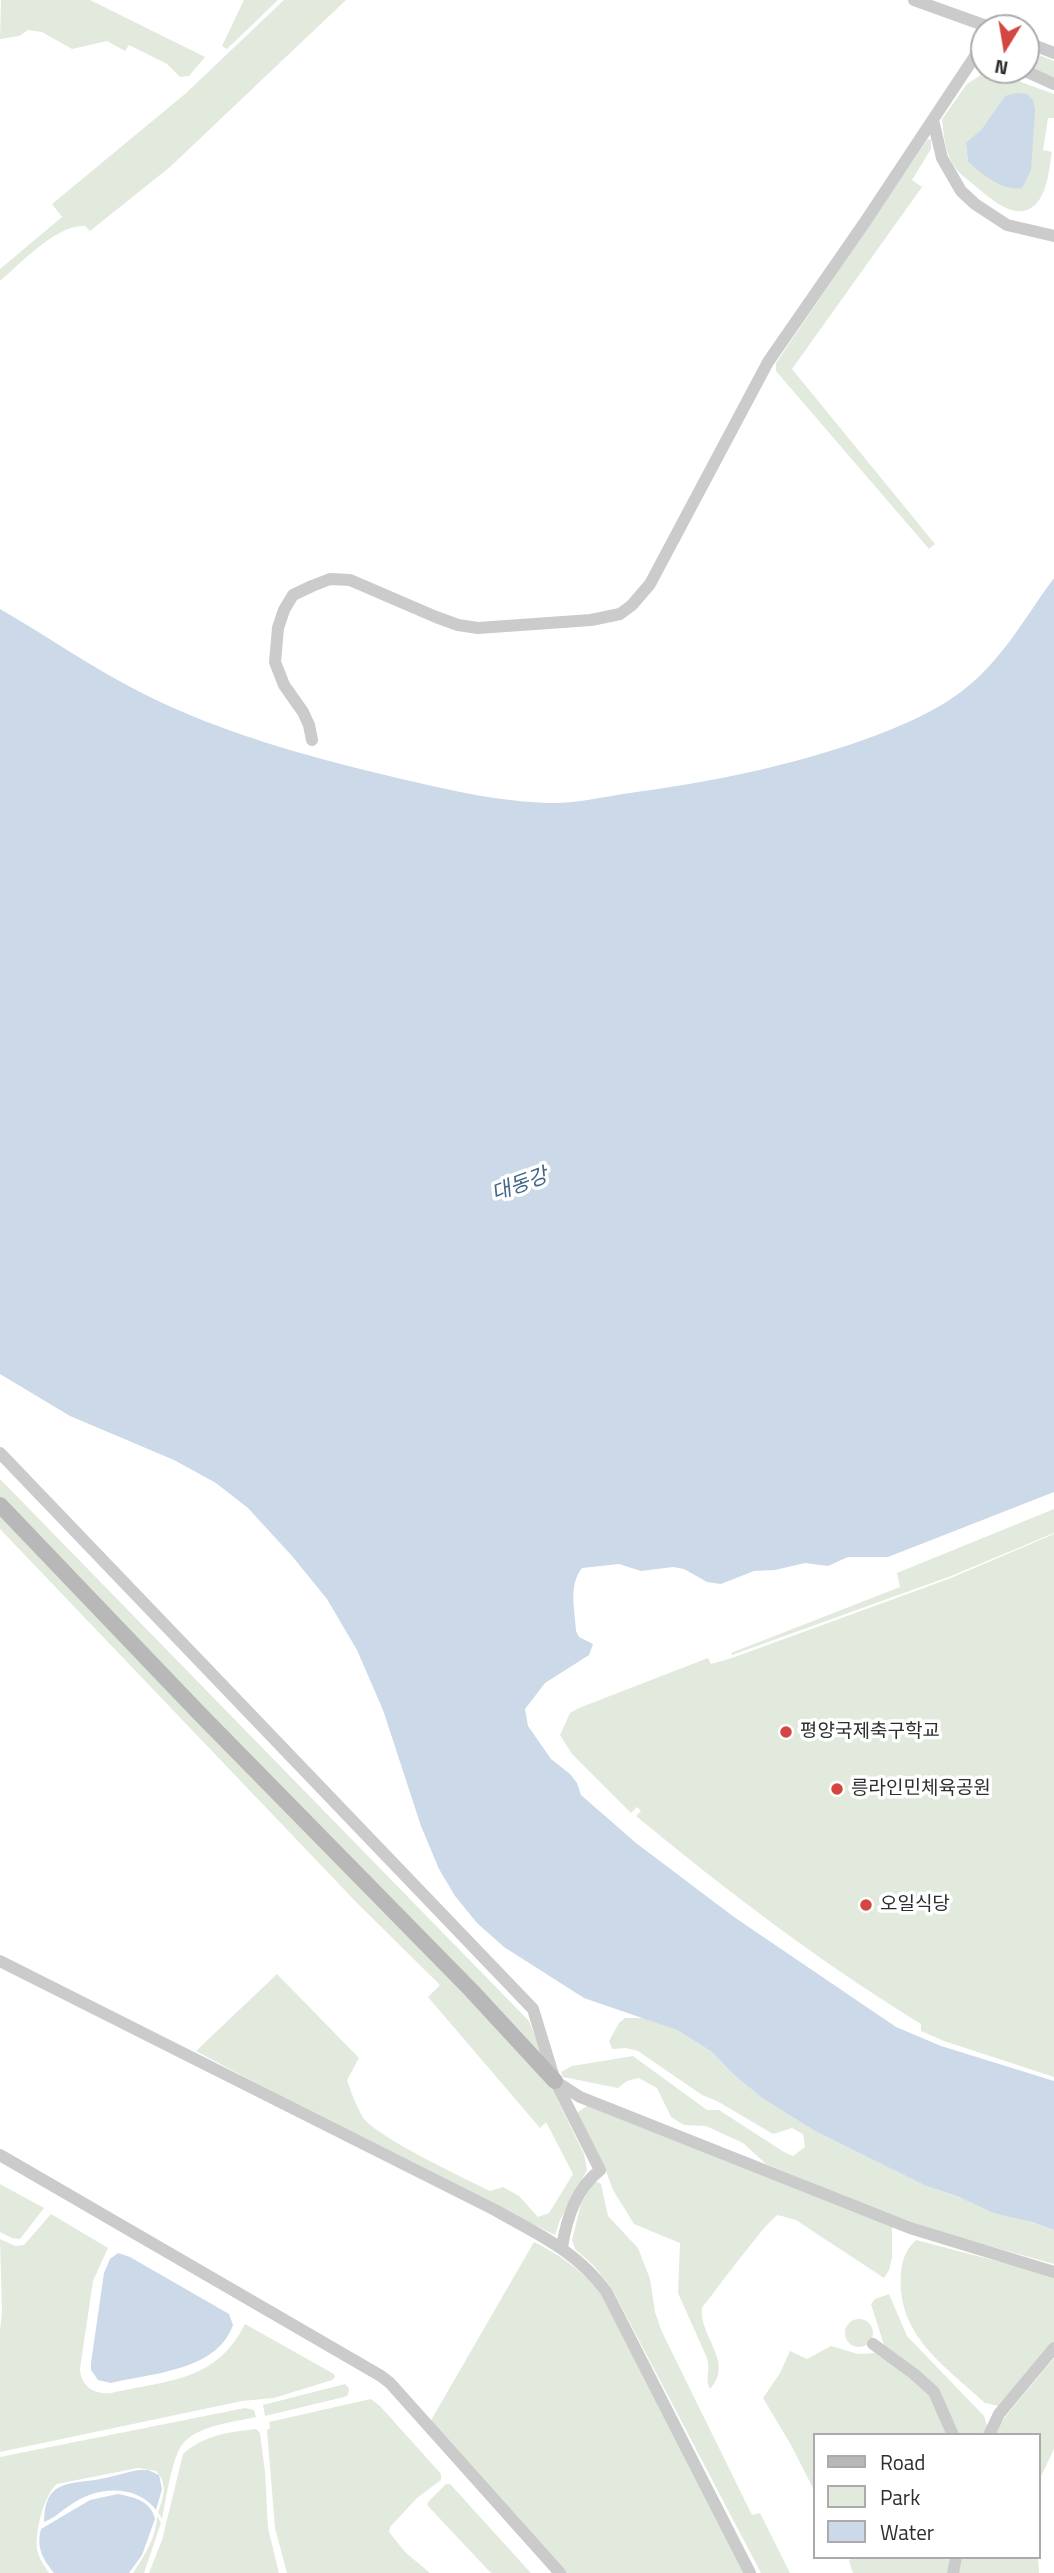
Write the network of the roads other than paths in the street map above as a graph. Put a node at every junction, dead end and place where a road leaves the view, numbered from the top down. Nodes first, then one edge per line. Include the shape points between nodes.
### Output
1 (914, 0) edge
2 (970, 20) edge
3 (970, 64) edge
4 (933, 120) junction
5 (1054, 236) edge
6 (312, 740) dead end
7 (0, 1454) edge
8 (0, 1505) edge
9 (0, 1961) edge
10 (555, 2081) junction
11 (0, 2155) edge
12 (562, 2247) junction
13 (1054, 2272) edge
14 (873, 2344) dead end
15 (1054, 2348) edge
16 (952, 2433) edge
17 (990, 2433) edge
18 (560, 2573) edge
19 (750, 2573) edge

1 - 2 street
3 - 4 street
4 - 5 street via 942,158 961,191 1007,225
4 - 6 street via 768,362 650,584 632,605 620,614 591,620 478,628 436,617 350,580 330,579 312,586 293,596 284,610 275,662 303,712
7 - 10 street via 533,2009
8 - 10 street
9 - 12 street
10 - 12 street via 600,2170 578,2195
10 - 13 street via 580,2097 853,2207
11 - 18 street via 382,2376
12 - 19 street via 590,2269 606,2291
14 - 16 street via 934,2392
15 - 17 street via 999,2414

